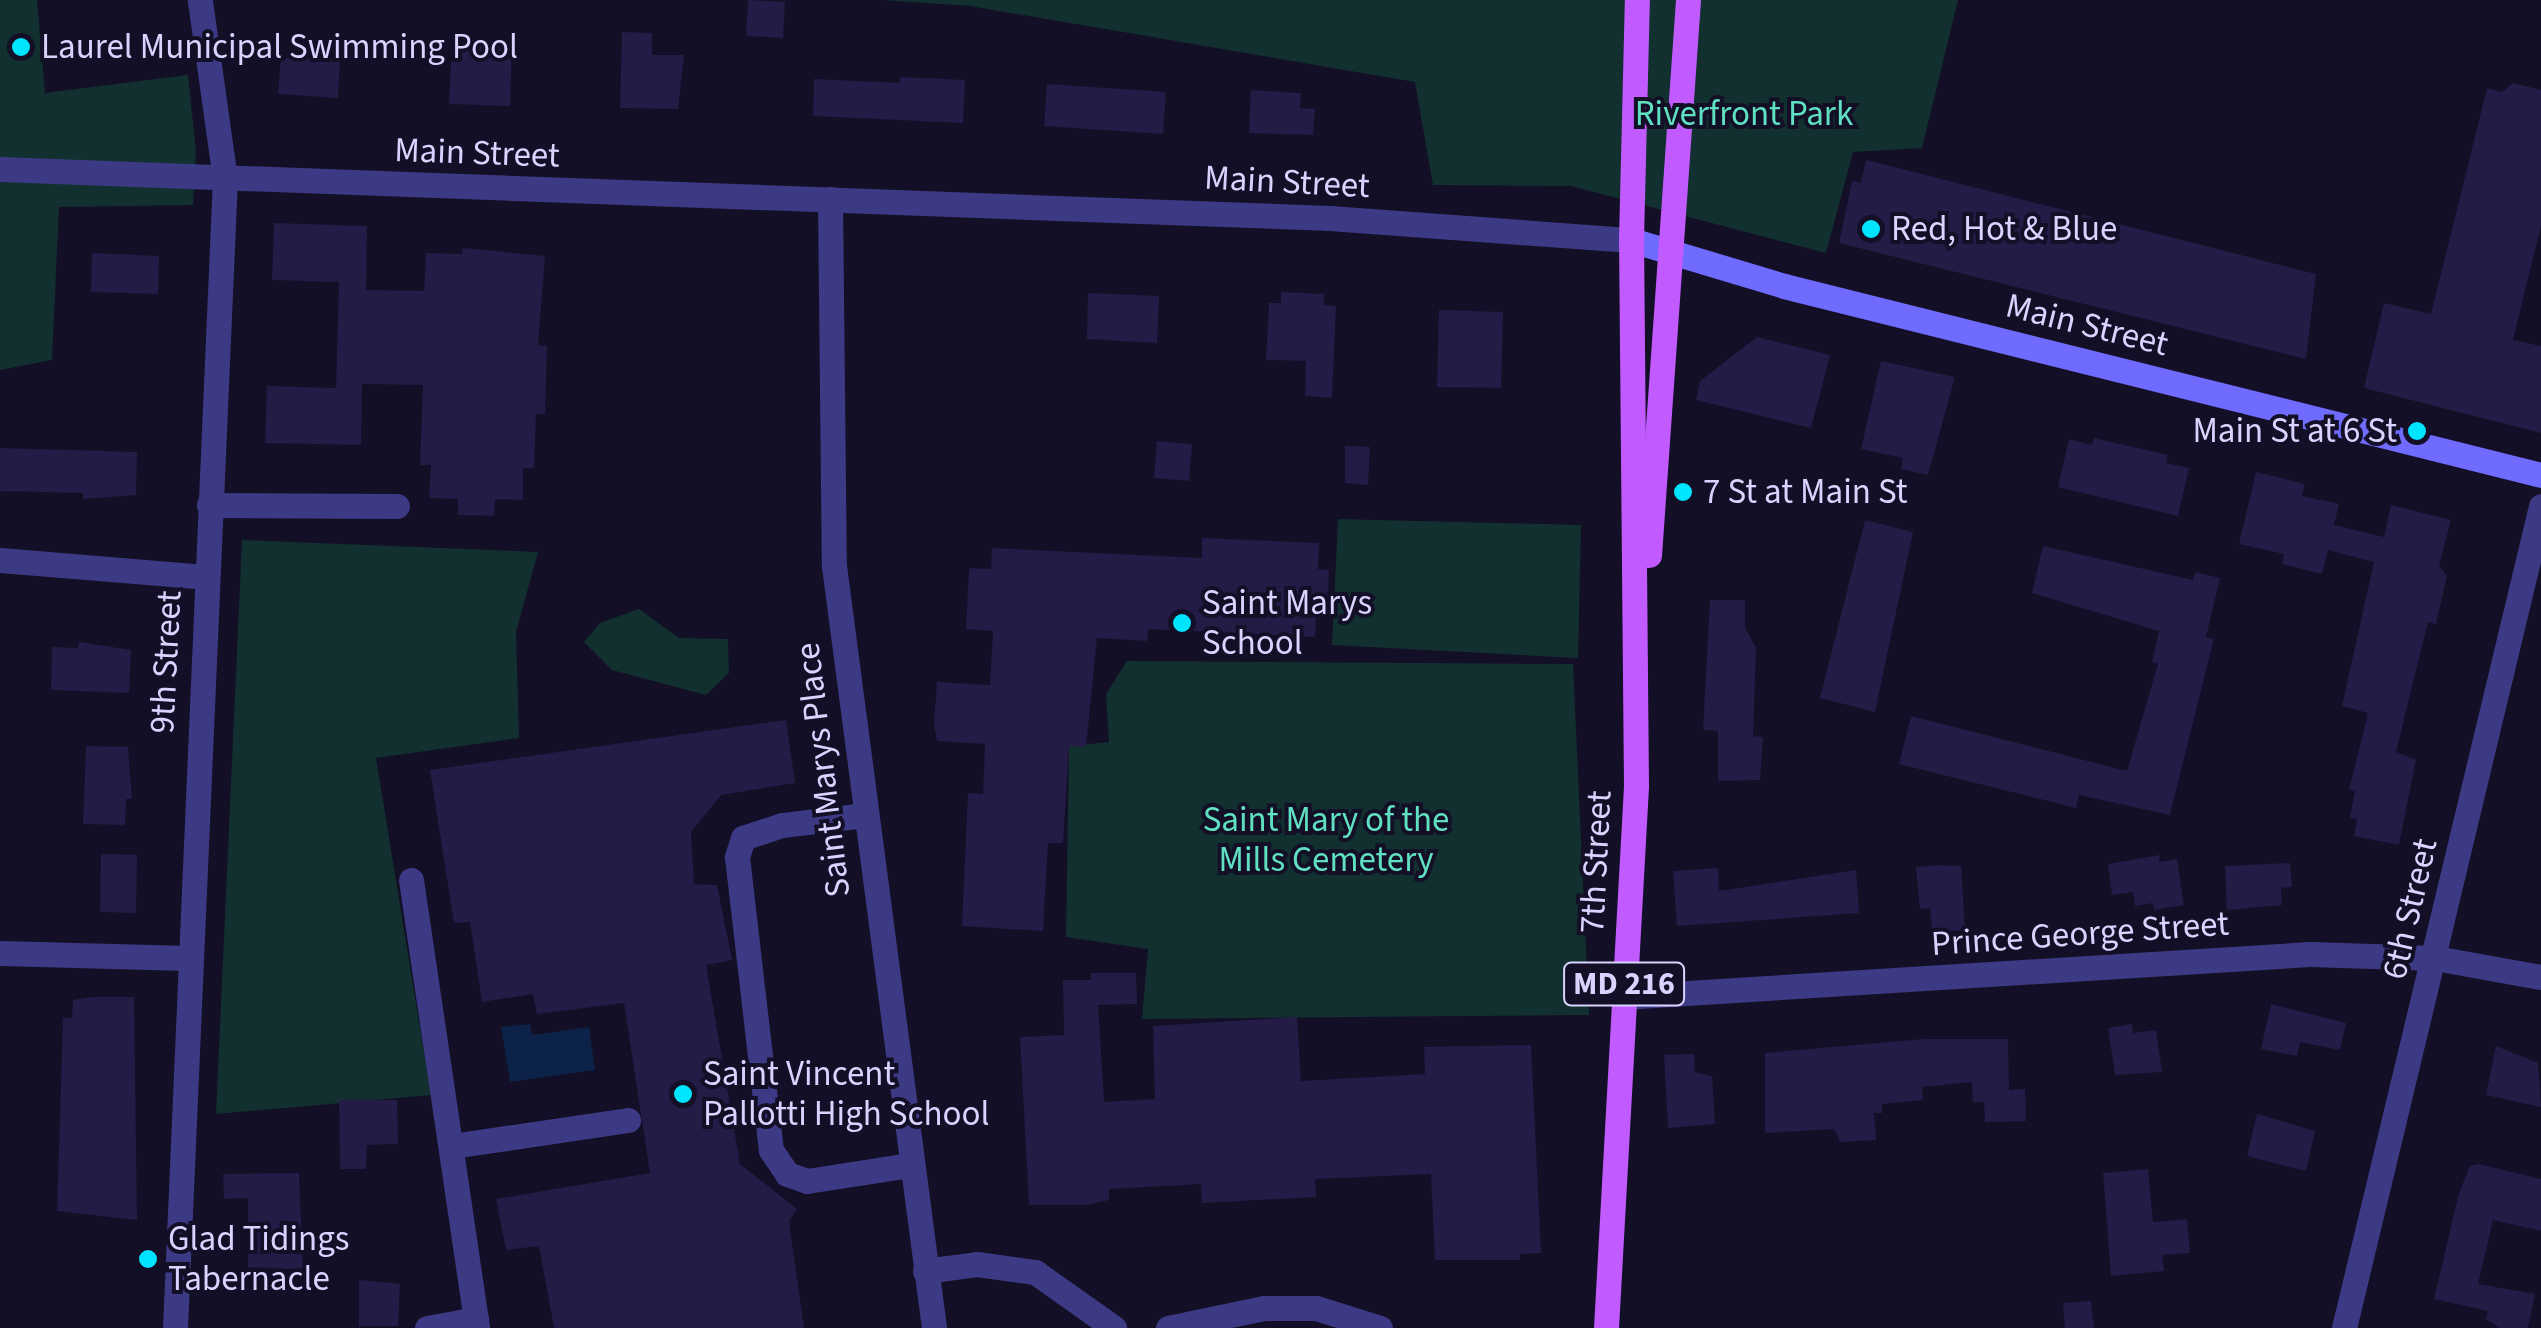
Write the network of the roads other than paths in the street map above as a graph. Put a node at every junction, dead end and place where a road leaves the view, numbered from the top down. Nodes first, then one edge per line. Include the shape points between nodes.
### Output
1 (200, 0) edge
2 (1637, 0) edge
3 (1688, 0) edge
4 (0, 169) edge
5 (225, 179) junction
6 (830, 199) junction
7 (1631, 240) junction
8 (1671, 252) junction
9 (2541, 475) edge
10 (209, 505) junction
11 (397, 506) dead end
12 (2541, 506) edge
13 (0, 560) edge
14 (205, 578) junction
15 (1638, 640) junction
16 (865, 815) junction
17 (411, 880) dead end
18 (0, 953) edge
19 (188, 958) junction
20 (2435, 958) junction
21 (2541, 977) edge
22 (1623, 997) junction
23 (628, 1120) dead end
24 (452, 1146) junction
25 (909, 1164) junction
26 (925, 1270) junction
27 (476, 1324) edge
28 (175, 1328) edge
29 (427, 1328) edge
30 (934, 1328) edge
31 (1114, 1328) edge
32 (1168, 1328) edge
33 (1380, 1328) edge
34 (1606, 1328) edge
35 (2344, 1328) edge

1 - 5 street, 9th Street
2 - 7 main road, 7th Street / MD 216
3 - 8 main road, 7th Street / MD 216
4 - 5 street, Main Street
5 - 6 street, Main Street
5 - 10 street, 9th Street
6 - 7 street, Main Street via 1330,218
6 - 16 street, Saint Marys Place via 832,550
7 - 8 street, Main Street
7 - 15 main road, 7th Street / MD 216
8 - 9 street, Main Street
8 - 15 main road, 7th Street / MD 216 via 1660,462
10 - 11 street
10 - 14 street, 9th Street
12 - 20 street, 6th Street
13 - 14 street
14 - 19 street, 9th Street
15 - 22 main road, 7th Street / MD 216
16 - 25 street, Saint Marys Place
16 - 25 street via 782,824 742,838 738,857 772,1150 787,1174 807,1182
17 - 24 street
18 - 19 street
19 - 28 street, 9th Street
20 - 21 street, Prince George Street
20 - 22 street, Prince George Street via 2310,954
20 - 35 street, 6th Street
22 - 34 main road, 7th Street / MD 216
23 - 24 street
24 - 27 street
25 - 26 street, Saint Marys Place
26 - 30 street, Saint Marys Place
26 - 31 street via 977,1264 1036,1272
27 - 29 street
32 - 33 street via 1218,1314 1316,1308

